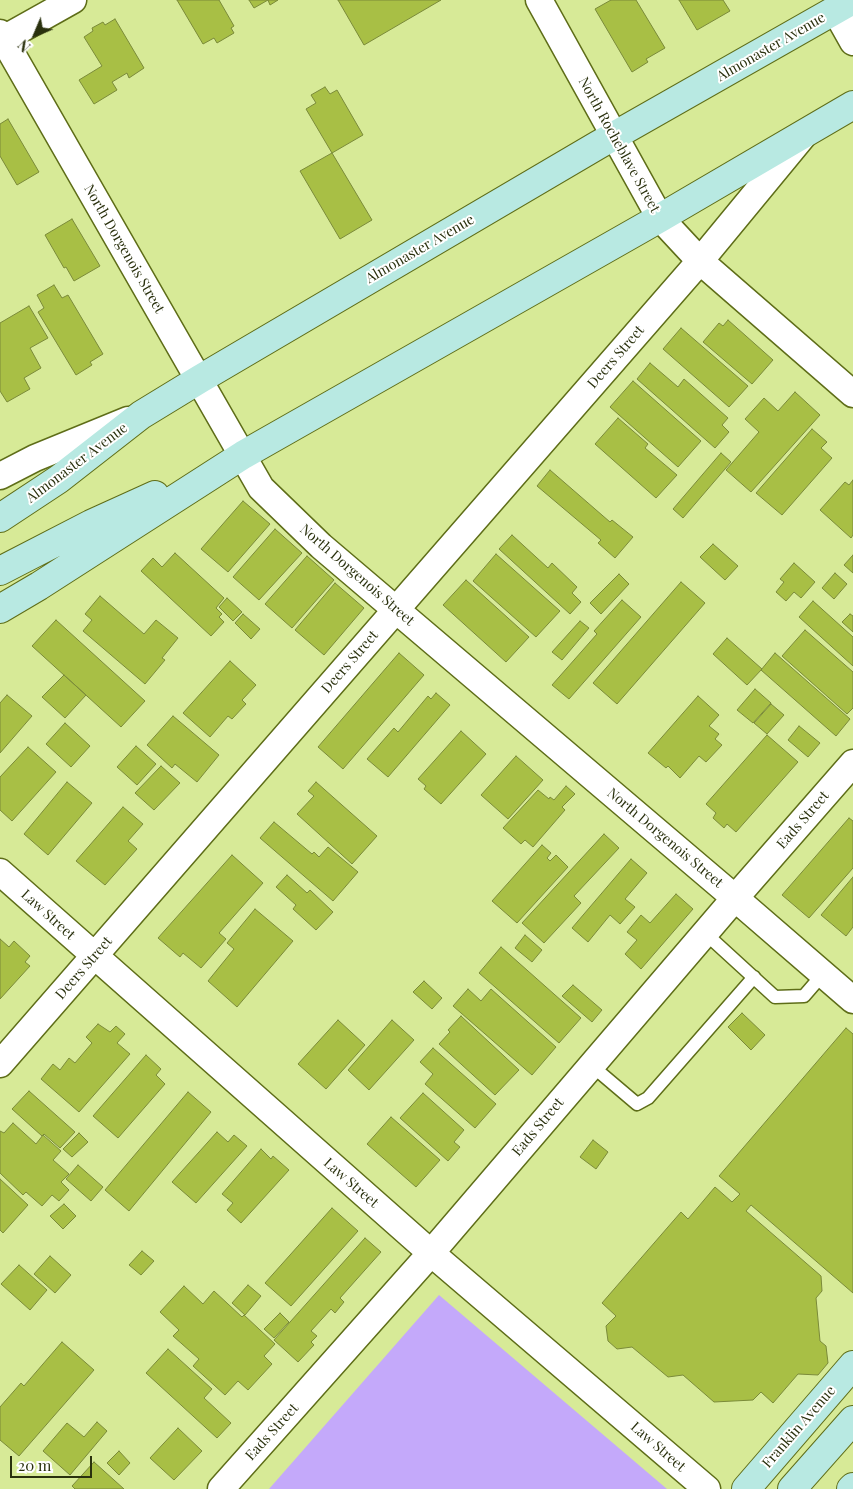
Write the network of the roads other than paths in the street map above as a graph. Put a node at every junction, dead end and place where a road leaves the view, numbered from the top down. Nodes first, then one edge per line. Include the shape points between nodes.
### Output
1 (73, 0) edge
2 (539, 0) edge
3 (844, 5) edge
4 (1, 38) edge
5 (853, 42) edge
6 (853, 105) edge
7 (805, 134) junction
8 (614, 136) junction
9 (660, 218) junction
10 (700, 261) junction
11 (200, 379) junction
12 (853, 394) edge
13 (141, 415) junction
14 (243, 455) junction
15 (0, 476) edge
16 (0, 518) edge
17 (0, 570) edge
18 (0, 609) edge
19 (396, 610) junction
20 (853, 763) edge
21 (0, 872) edge
22 (735, 898) junction
23 (705, 933) junction
24 (94, 956) junction
25 (823, 974) junction
26 (754, 978) junction
27 (853, 1000) edge
28 (0, 1064) edge
29 (591, 1066) junction
30 (431, 1253) junction
31 (853, 1365) edge
32 (853, 1420) edge
33 (221, 1489) edge
34 (707, 1489) edge
35 (746, 1489) edge
36 (792, 1489) edge

1 - 4 street
2 - 8 street, North Rocheblave Street
3 - 5 street
3 - 8 street, Almonaster Avenue
4 - 11 street, North Dorgenois Street
6 - 7 street
7 - 9 street
7 - 10 street, Deers Street
8 - 9 street, North Rocheblave Street
8 - 11 street, Almonaster Avenue
9 - 10 street, North Rocheblave Street
9 - 14 street
10 - 12 street, North Rocheblave Street
10 - 19 street, Deers Street
11 - 13 street, Almonaster Avenue
11 - 14 street, North Dorgenois Street
13 - 15 street via 34,458
13 - 16 street, Almonaster Avenue via 59,479
14 - 17 street via 90,524
14 - 18 street
14 - 19 street, North Dorgenois Street via 261,488 321,546
19 - 22 street, North Dorgenois Street
19 - 24 street, Deers Street
20 - 22 street, Eads Street
21 - 24 street, Law Street
22 - 23 street, Eads Street
22 - 25 street, North Dorgenois Street
23 - 26 lane
23 - 29 street, Eads Street
24 - 28 street, Deers Street
24 - 30 street, Law Street
25 - 26 lane via 804,996 775,997
25 - 27 street, North Dorgenois Street
26 - 29 lane via 648,1098 637,1104
29 - 30 street, Eads Street
30 - 33 street, Eads Street
30 - 34 street, Law Street
31 - 35 street, Franklin Avenue
32 - 36 street

